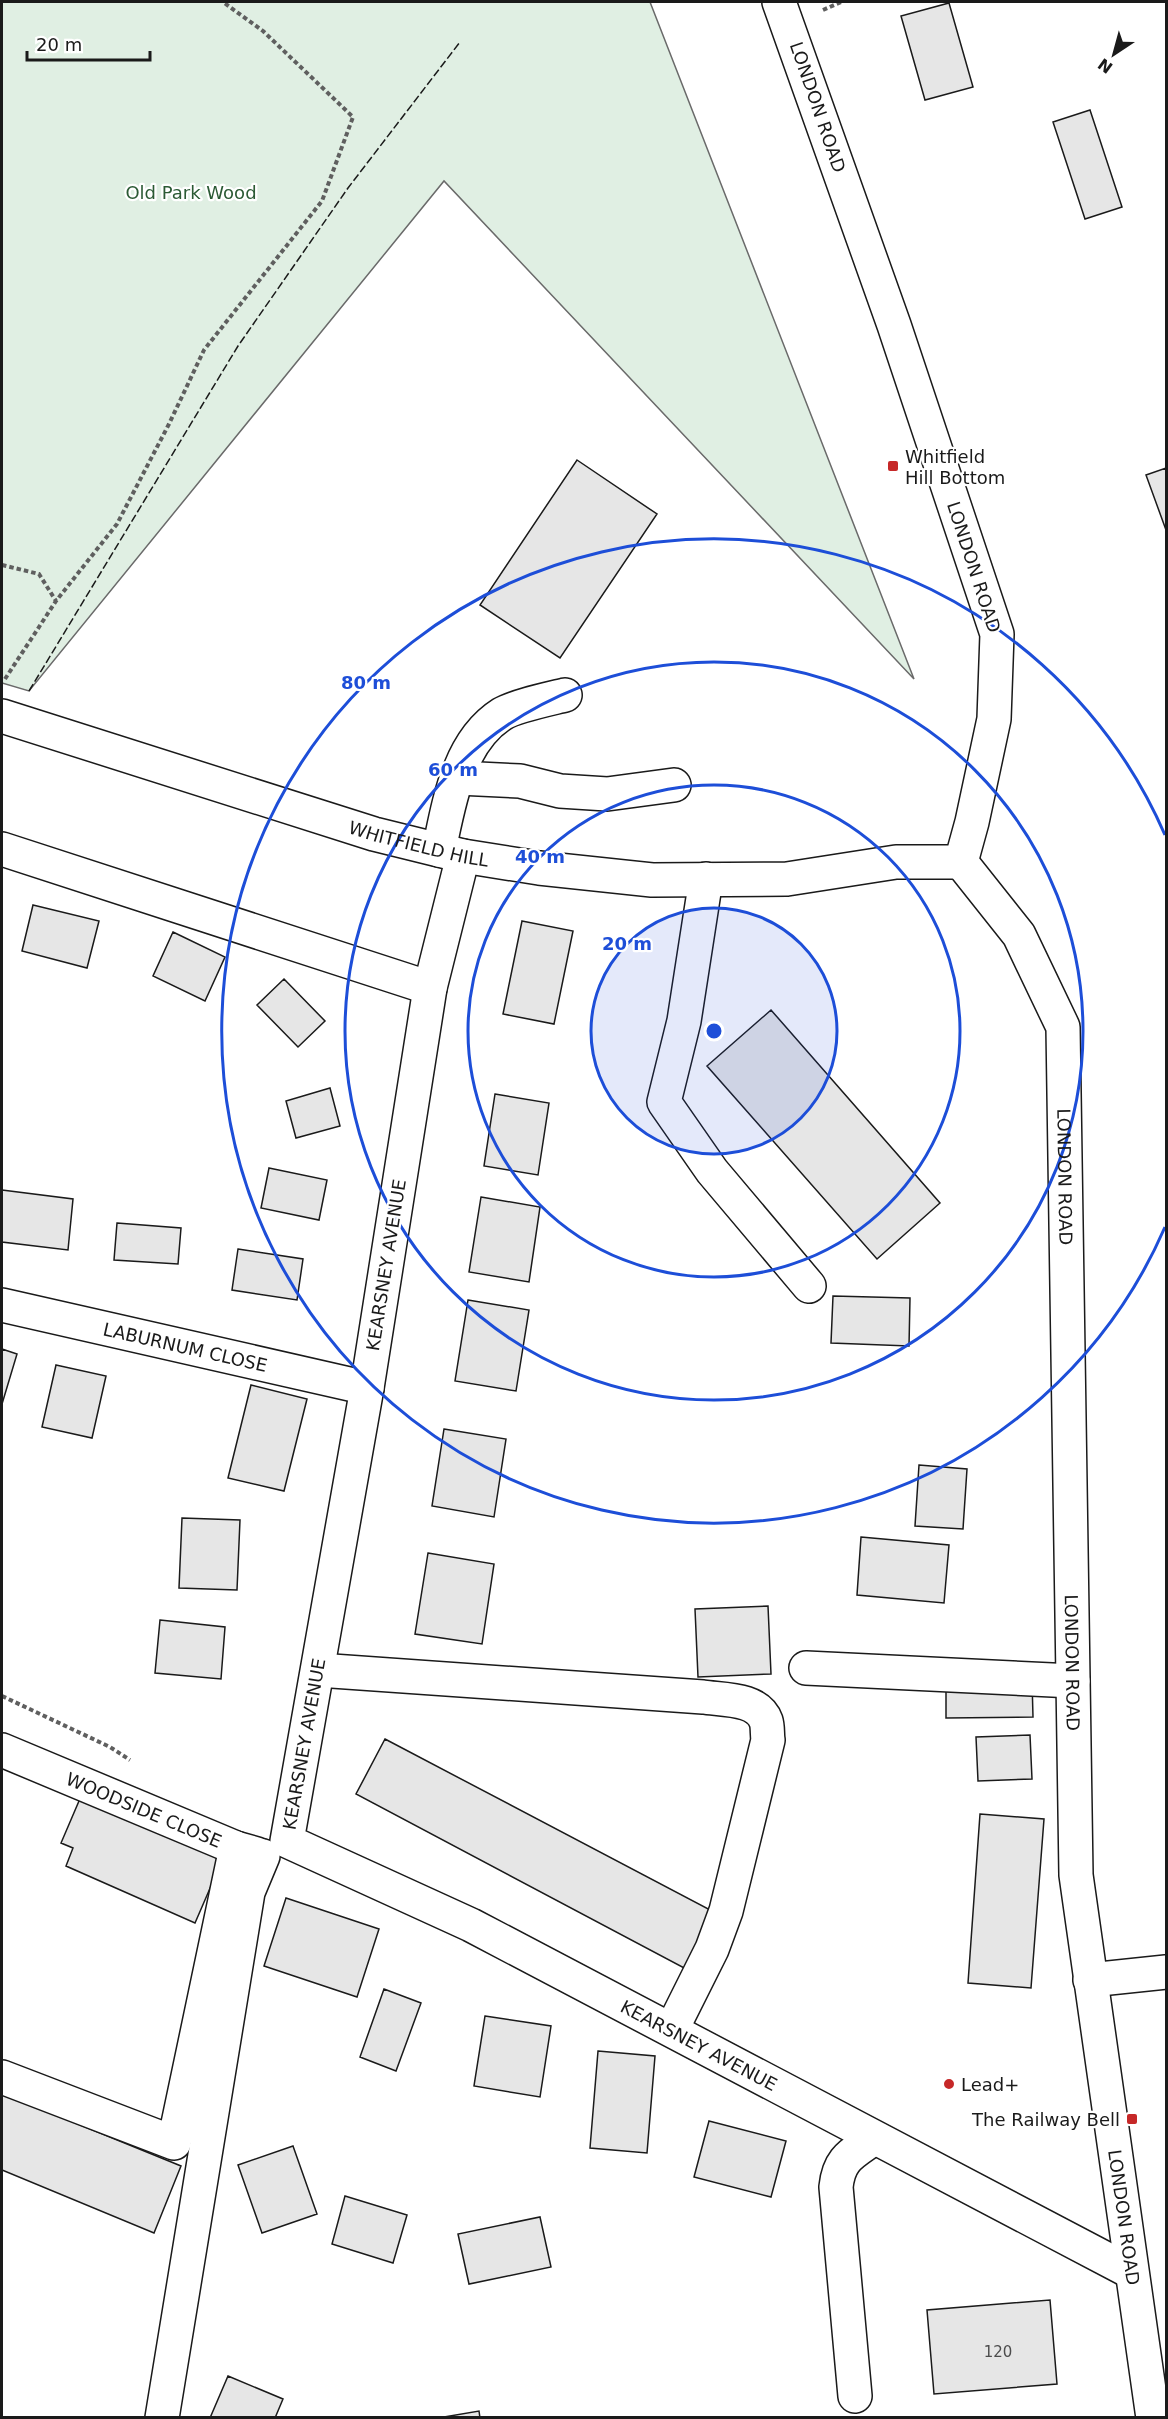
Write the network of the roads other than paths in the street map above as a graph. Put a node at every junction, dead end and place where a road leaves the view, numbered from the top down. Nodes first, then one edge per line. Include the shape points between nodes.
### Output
1 (779, 2) edge
2 (565, 695) dead end
3 (2, 716) edge
4 (458, 778) junction
5 (674, 785) dead end
6 (2, 849) edge
7 (451, 853) junction
8 (961, 862) junction
9 (706, 879) junction
10 (430, 988) junction
11 (809, 1286) dead end
12 (2, 1305) edge
13 (367, 1388) junction
14 (806, 1668) dead end
15 (318, 1670) junction
16 (1073, 1681) junction
17 (2, 1750) edge
18 (262, 1848) junction
19 (1167, 1972) edge
20 (1090, 1980) junction
21 (672, 2029) junction
22 (2, 2077) edge
23 (874, 2138) junction
24 (1131, 2272) junction
25 (855, 2396) dead end
26 (162, 2418) edge
27 (1153, 2418) edge

1 - 8 street, LONDON ROAD via 894,325 997,634 994,719
2 - 4 street, KEARSNEY AVENUE via 504,713 480,732
3 - 7 street, WHITFIELD HILL via 363,830
4 - 5 street via 520,781 560,791 607,794
4 - 7 street, KEARSNEY AVENUE via 451,794
6 - 10 street
7 - 9 street, WHITFIELD HILL via 539,868 652,880
7 - 10 street, KEARSNEY AVENUE
8 - 9 street, WHITFIELD HILL via 896,862 787,879
8 - 16 street, LONDON ROAD via 1019,935 1063,1027
9 - 11 street via 684,1021 664,1102 712,1171
10 - 13 street, KEARSNEY AVENUE
12 - 13 street, LABURNUM CLOSE
13 - 15 street, KEARSNEY AVENUE
14 - 16 street
15 - 18 street, KEARSNEY AVENUE
15 - 21 street via 704,1697 759,1708 767,1722 768,1740 726,1911 712,1949
16 - 20 street, LONDON ROAD via 1076,1875
17 - 18 street, WOODSIDE CLOSE
18 - 21 street, KEARSNEY AVENUE via 471,1925
18 - 22 street via 174,2143
18 - 26 street via 248,1892
19 - 20 street
20 - 24 street, LONDON ROAD
21 - 23 street, KEARSNEY AVENUE
23 - 24 street, KEARSNEY AVENUE
23 - 25 street via 845,2159 836,2187
24 - 27 street, LONDON ROAD

